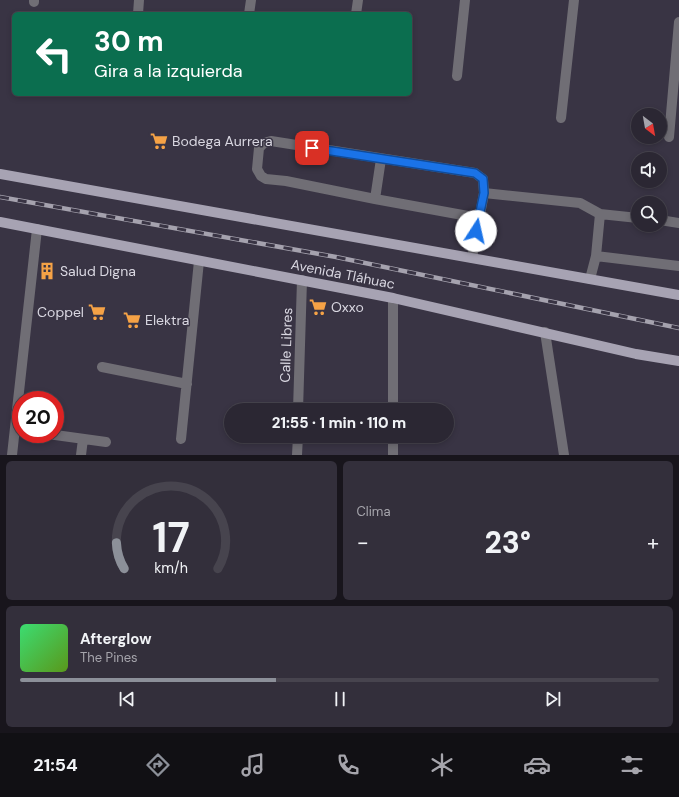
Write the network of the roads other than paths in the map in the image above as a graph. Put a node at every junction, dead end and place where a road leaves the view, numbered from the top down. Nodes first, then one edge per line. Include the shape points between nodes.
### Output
1 (139, 0) edge
2 (251, 0) edge
3 (358, 0) edge
4 (465, 0) edge
5 (574, 0) edge
6 (138, 12) edge
7 (249, 12) edge
8 (356, 12) edge
9 (679, 22) edge
10 (457, 76) dead end
11 (561, 118) dead end
12 (669, 137) dead end
13 (381, 158) junction
14 (0, 174) edge
15 (484, 193) junction
16 (375, 199) junction
17 (600, 214) junction
18 (631, 217) edge
19 (479, 218) junction
20 (667, 221) edge
21 (0, 222) edge
22 (679, 223) edge
23 (37, 229) junction
24 (596, 256) junction
25 (472, 258) junction
26 (199, 261) junction
27 (679, 266) edge
28 (590, 279) junction
29 (302, 280) junction
30 (679, 295) edge
31 (392, 298) junction
32 (545, 332) junction
33 (679, 361) edge
34 (102, 368) dead end
35 (187, 384) junction
36 (22, 391) edge
37 (298, 403) edge
38 (393, 403) edge
39 (64, 436) edge
40 (83, 439) junction
41 (181, 439) dead end
42 (106, 442) dead end
43 (15, 443) edge
44 (298, 443) edge
45 (393, 443) edge
46 (12, 455) edge
47 (81, 455) edge
48 (297, 455) edge
49 (393, 455) edge
50 (564, 455) edge

1 - 6 street
2 - 7 street
3 - 8 street
4 - 10 street
5 - 11 street
9 - 12 street
13 - 15 street via 475,173 483,179
13 - 16 street
13 - 16 street via 271,141 259,148 257,169 266,180 286,181
14 - 25 main road
15 - 17 street via 580,203
15 - 19 street
16 - 19 street
17 - 18 street
17 - 24 street
19 - 25 street
20 - 22 street
21 - 23 main road, Avenida Tláhuac
23 - 26 main road, Avenida Tláhuac
23 - 36 street
24 - 27 street
24 - 28 street
25 - 28 main road
26 - 29 main road, Avenida Tláhuac
26 - 35 street
28 - 30 main road
29 - 31 main road, Avenida Tláhuac
29 - 37 street, Calle Libres
31 - 32 main road, Avenida Tláhuac
31 - 38 street
32 - 33 main road, Avenida Tláhuac via 636,354
32 - 50 street
34 - 35 street
35 - 41 street
39 - 40 street
40 - 42 street
40 - 47 street
43 - 46 street
44 - 48 street
45 - 49 street

